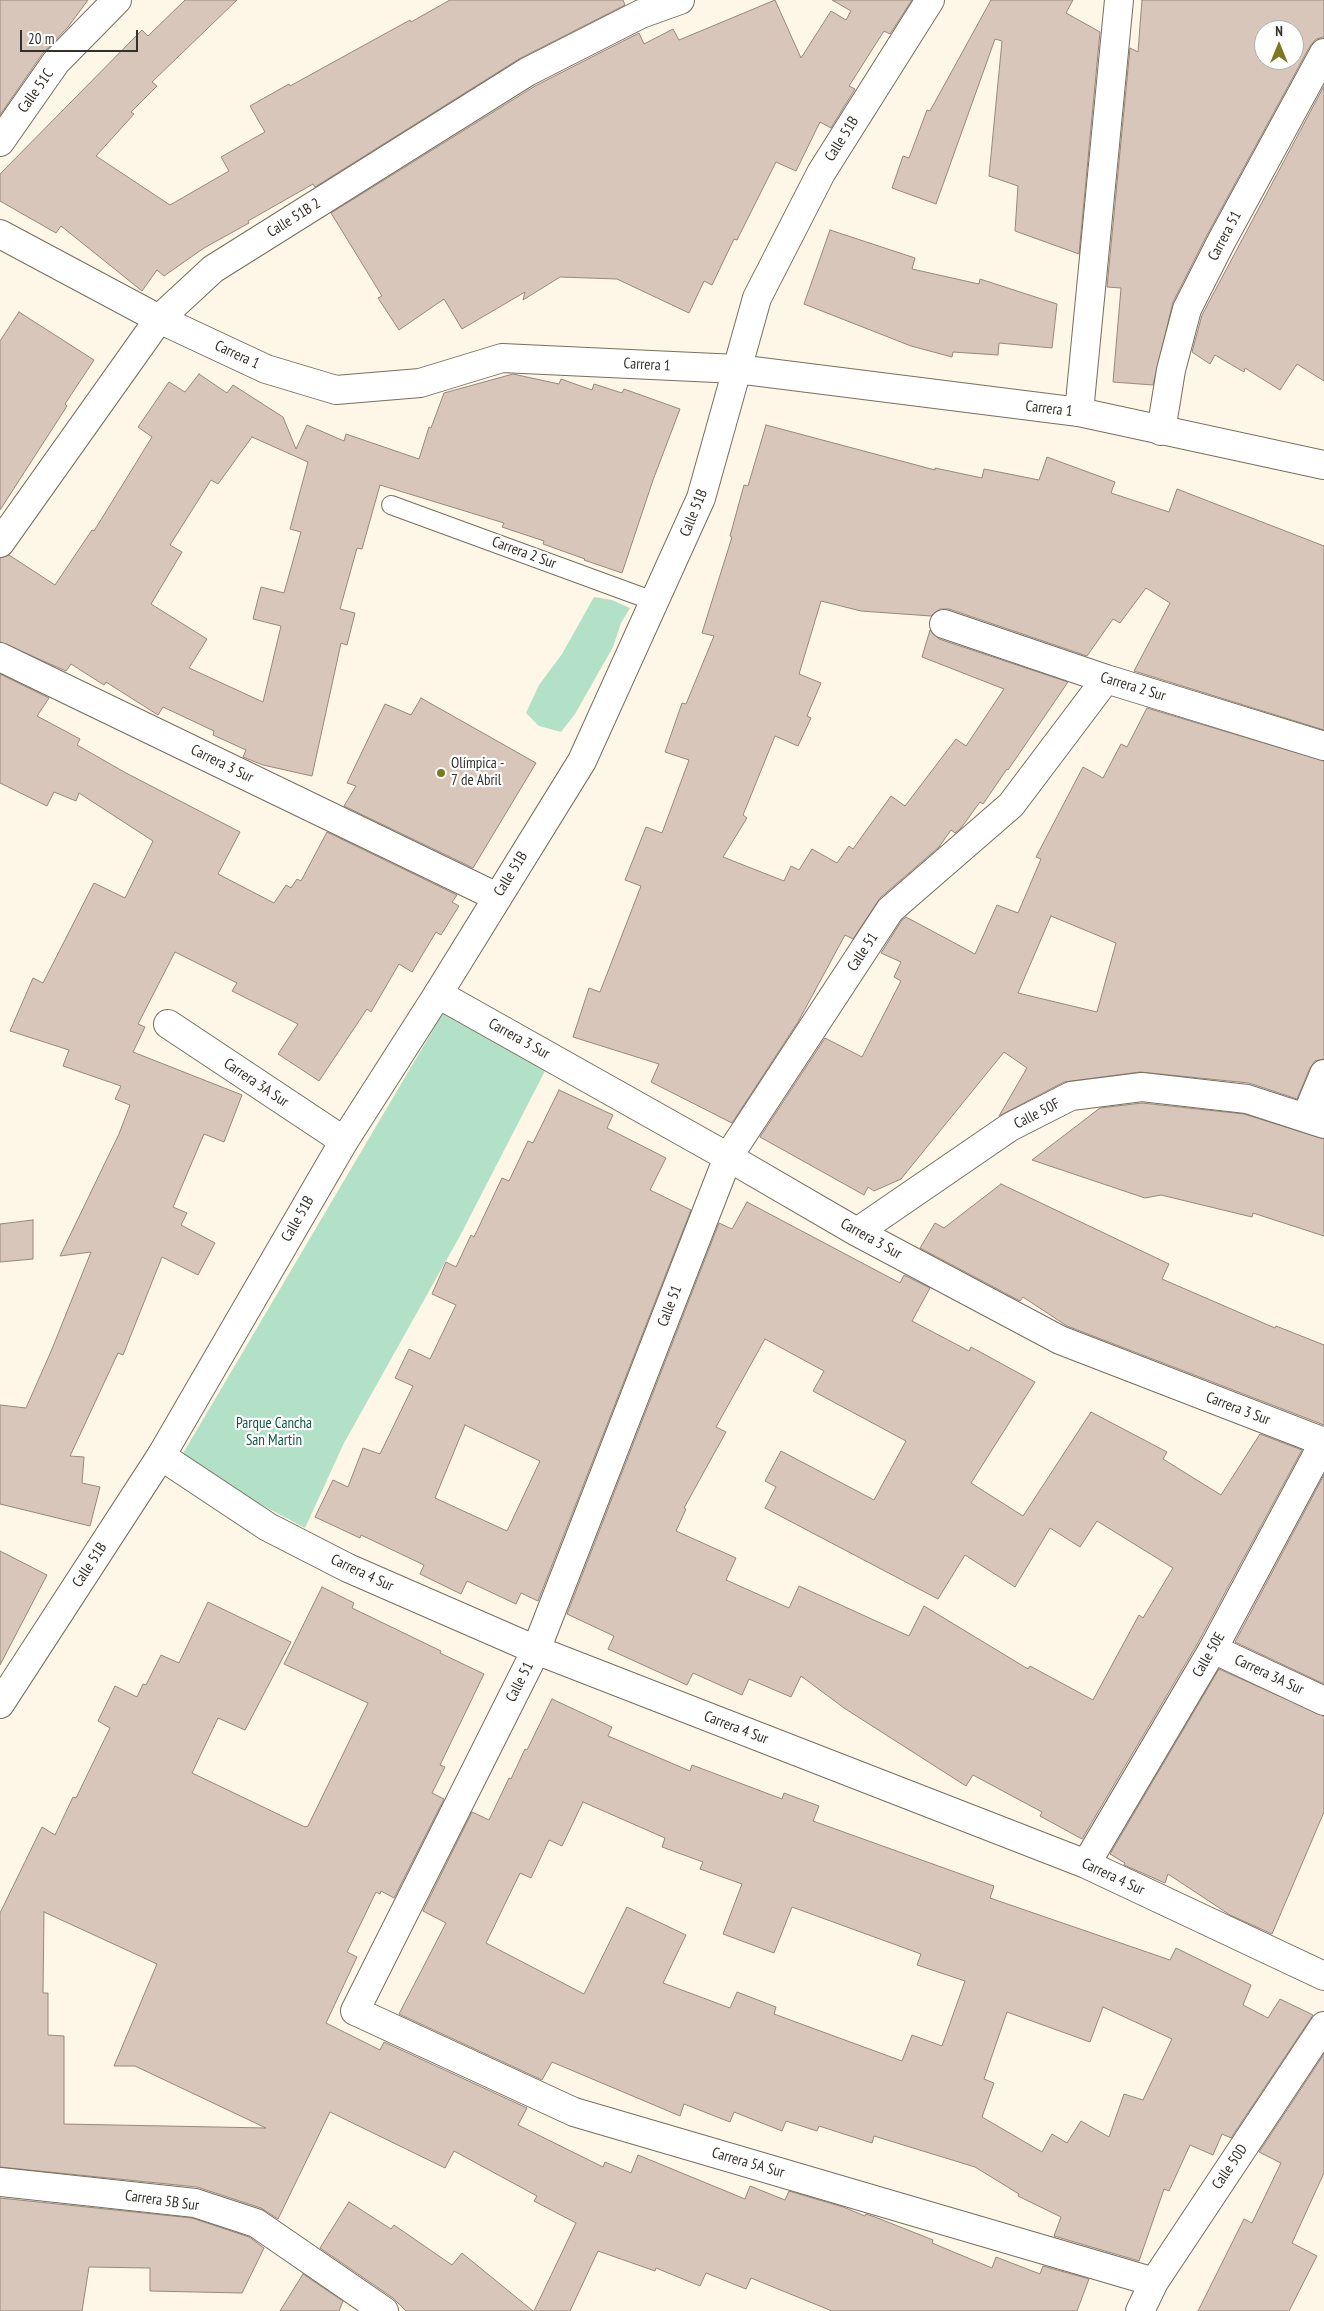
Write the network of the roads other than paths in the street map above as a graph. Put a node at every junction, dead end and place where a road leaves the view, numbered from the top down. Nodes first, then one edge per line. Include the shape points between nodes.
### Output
1 (117, 0) edge
2 (680, 0) edge
3 (930, 0) edge
4 (1119, 0) edge
5 (1324, 54) edge
6 (0, 142) edge
7 (0, 234) edge
8 (159, 319) junction
9 (737, 369) junction
10 (1079, 412) junction
11 (1162, 431) junction
12 (1324, 465) edge
13 (391, 505) dead end
14 (0, 544) edge
15 (656, 602) junction
16 (944, 624) dead end
17 (0, 657) edge
18 (1106, 679) junction
19 (1324, 746) edge
20 (497, 897) junction
21 (438, 994) junction
22 (168, 1024) dead end
23 (1324, 1074) edge
24 (1315, 1120) edge
25 (344, 1141) junction
26 (728, 1157) junction
27 (856, 1232) junction
28 (1324, 1442) edge
29 (161, 1456) junction
30 (1213, 1649) junction
31 (536, 1650) junction
32 (1324, 1700) edge
33 (0, 1704) edge
34 (1086, 1864) junction
35 (1324, 1976) edge
36 (355, 2011) joint
37 (1324, 2026) edge
38 (0, 2182) edge
39 (1154, 2282) junction
40 (384, 2311) edge
41 (1140, 2311) edge

1 - 6 street, Calle 51C via 56,62
2 - 8 street, Calle 51B 2 via 641,14 519,77 213,269
3 - 9 street, Calle 51B via 821,173 757,298
4 - 10 street
5 - 11 street, Carrera 51 via 1187,309 1171,370
7 - 8 street, Carrera 1
8 - 9 street, Carrera 1 via 266,369 336,390 420,383 502,358
8 - 14 street, Calle 51B 2
9 - 10 street, Carrera 1
9 - 15 street, Calle 51B via 702,498
10 - 11 street, Carrera 1
11 - 12 street, Carrera 1
13 - 15 lane, Carrera 2 Sur
15 - 20 street, Calle 51B via 582,761
16 - 18 street, Carrera 2 Sur
17 - 20 street, Carrera 3 Sur
18 - 19 street, Carrera 2 Sur
18 - 26 street, Calle 51 via 1011,805 890,910
20 - 21 street, Calle 51B
21 - 25 street, Calle 51B
21 - 26 street, Carrera 3 Sur
22 - 25 street, Carrera 3A Sur
23 - 24 street
24 - 27 street, Calle 50F via 1247,1099 1142,1087 1070,1096 1010,1127
25 - 29 street, Calle 51B
26 - 27 street, Carrera 3 Sur
26 - 31 street, Calle 51
27 - 28 street, Carrera 3 Sur via 1060,1340
28 - 30 street, Calle 50E
29 - 31 street, Carrera 4 Sur via 268,1527 348,1568
29 - 33 street, Calle 51B
30 - 32 street, Carrera 3A Sur
30 - 34 street, Calle 50E
31 - 34 street, Carrera 4 Sur
31 - 36 street, Calle 51
34 - 35 street, Carrera 4 Sur
36 - 39 street, Carrera 5A Sur via 574,2112
37 - 39 street, Calle 50D
38 - 40 street, Carrera 5B Sur via 195,2203 256,2223
39 - 41 street, Calle 50D

